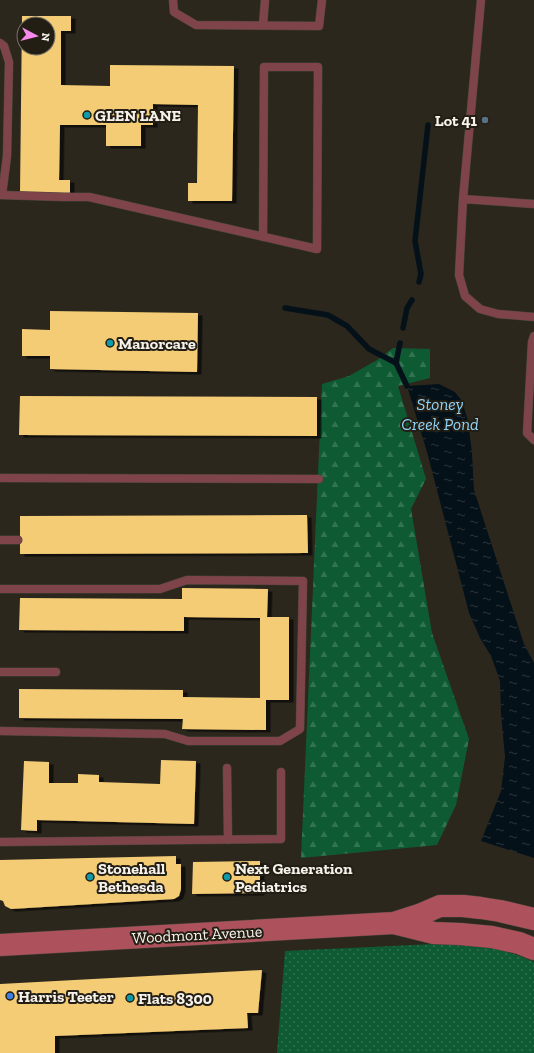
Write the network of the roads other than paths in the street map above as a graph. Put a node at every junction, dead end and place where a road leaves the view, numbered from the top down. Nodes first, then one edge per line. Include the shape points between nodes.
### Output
1 (173, 0) edge
2 (265, 0) edge
3 (322, 0) edge
4 (482, 0) edge
5 (263, 26) junction
6 (0, 43) edge
7 (1, 195) edge
8 (463, 199) junction
9 (534, 204) edge
10 (263, 236) junction
11 (534, 317) edge
12 (534, 336) edge
13 (534, 440) edge
14 (0, 478) edge
15 (319, 479) dead end
16 (0, 540) edge
17 (18, 540) dead end
18 (0, 589) edge
19 (0, 672) edge
20 (56, 672) dead end
21 (0, 731) edge
22 (227, 768) dead end
23 (281, 772) dead end
24 (228, 840) junction
25 (0, 842) edge
26 (534, 919) edge
27 (394, 923) junction
28 (0, 945) edge
29 (534, 949) edge

1 - 5 lane via 174,12 196,25
2 - 5 lane
3 - 5 lane via 319,26
4 - 8 lane
6 - 7 lane via 4,46 10,62 7,156
7 - 10 lane via 89,196
8 - 9 lane
8 - 11 lane via 459,275 465,296 480,309 498,314
10 - 10 lane via 317,249 318,67 264,67
12 - 13 lane via 527,433
14 - 15 lane
16 - 17 lane
18 - 21 lane via 160,588 187,580 303,581 300,729 280,741 188,741 165,734
19 - 20 lane
22 - 24 lane
23 - 24 lane via 281,839
24 - 25 lane
26 - 27 street, Woodmont Avenue via 481,908 440,906
27 - 28 street, Woodmont Avenue
27 - 29 street, Woodmont Avenue via 434,933 492,937

